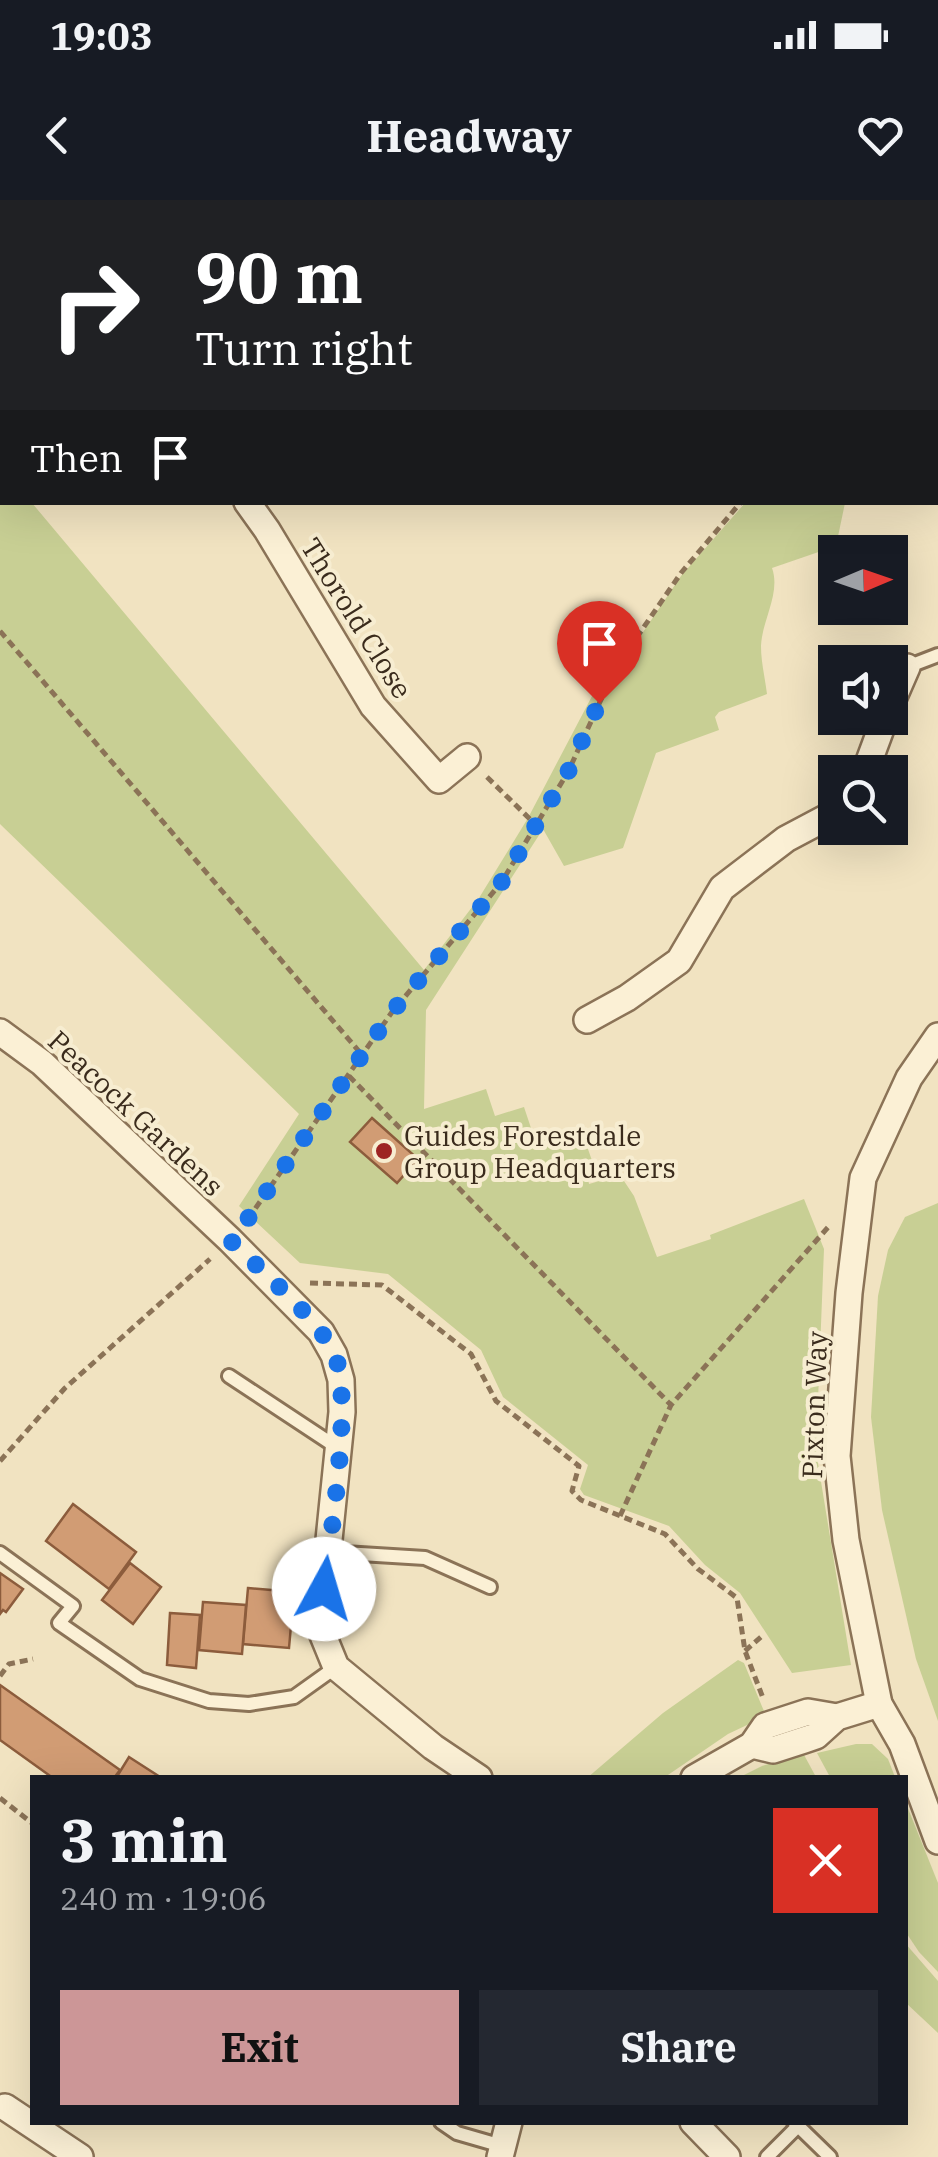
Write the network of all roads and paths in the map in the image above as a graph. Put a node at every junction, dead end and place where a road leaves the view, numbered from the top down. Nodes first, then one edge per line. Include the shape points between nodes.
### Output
1 (249, 505) edge
2 (738, 505) edge
3 (0, 631) edge
4 (938, 655) edge
5 (908, 666) edge
6 (466, 757) joint
7 (818, 822) edge
8 (536, 826) junction
9 (587, 1020) dead end
10 (0, 1032) edge
11 (938, 1036) edge
12 (363, 1056) junction
13 (349, 1076) junction
14 (862, 1190) junction
15 (230, 1240) junction
16 (284, 1294) junction
17 (229, 1376) dead end
18 (671, 1406) junction
19 (338, 1448) junction
20 (0, 1461) edge
21 (620, 1516) junction
22 (0, 1552) edge
23 (328, 1552) junction
24 (490, 1587) dead end
25 (761, 1637) dead end
26 (745, 1652) junction
27 (33, 1659) dead end
28 (336, 1667) junction
29 (0, 1676) edge
30 (880, 1704) junction
31 (769, 1714) dead end
32 (475, 1775) edge
33 (699, 1775) edge
34 (0, 1798) edge
35 (30, 1821) edge
36 (938, 1841) edge
37 (3, 2102) edge
38 (30, 2121) edge
39 (35, 2125) edge
40 (445, 2125) edge
41 (696, 2125) edge
42 (795, 2125) edge
43 (797, 2125) edge
44 (504, 2142) edge
45 (80, 2157) edge
46 (726, 2157) edge
47 (767, 2157) edge
48 (830, 2157) edge

1 - 6 street, Thorold Close via 373,706 439,780
2 - 8 path via 614,669
3 - 12 path
4 - 5 lane
6 - 8 path
7 - 9 street via 722,888 679,962
8 - 12 path via 501,883
10 - 15 street, Peacock Gardens via 42,1063
11 - 14 street, Pixton Way via 909,1078
12 - 13 path
13 - 15 path
13 - 18 path
14 - 18 path
14 - 30 street, Pixton Way via 837,1456 846,1540
15 - 16 street, Peacock Gardens
15 - 20 path via 65,1388
16 - 19 street, Peacock Gardens via 334,1355 341,1380
16 - 21 path via 313,1282 382,1285 471,1354 496,1401 580,1466 572,1491 581,1500
17 - 19 lane
18 - 21 path
19 - 23 street, Peacock Gardens
21 - 26 path via 665,1534 737,1598
22 - 28 lane via 73,1606 59,1623 140,1679 249,1704 294,1697
23 - 24 lane via 425,1558
23 - 28 street, Peacock Gardens via 320,1628
25 - 26 path
26 - 31 path
27 - 29 path via 9,1664
28 - 32 street
30 - 33 street via 837,1717 808,1712 765,1726 752,1745
30 - 36 street, Pixton Way
34 - 35 path
37 - 38 street
39 - 45 street
40 - 44 lane via 457,2134
41 - 46 street
42 - 47 lane
43 - 48 lane

